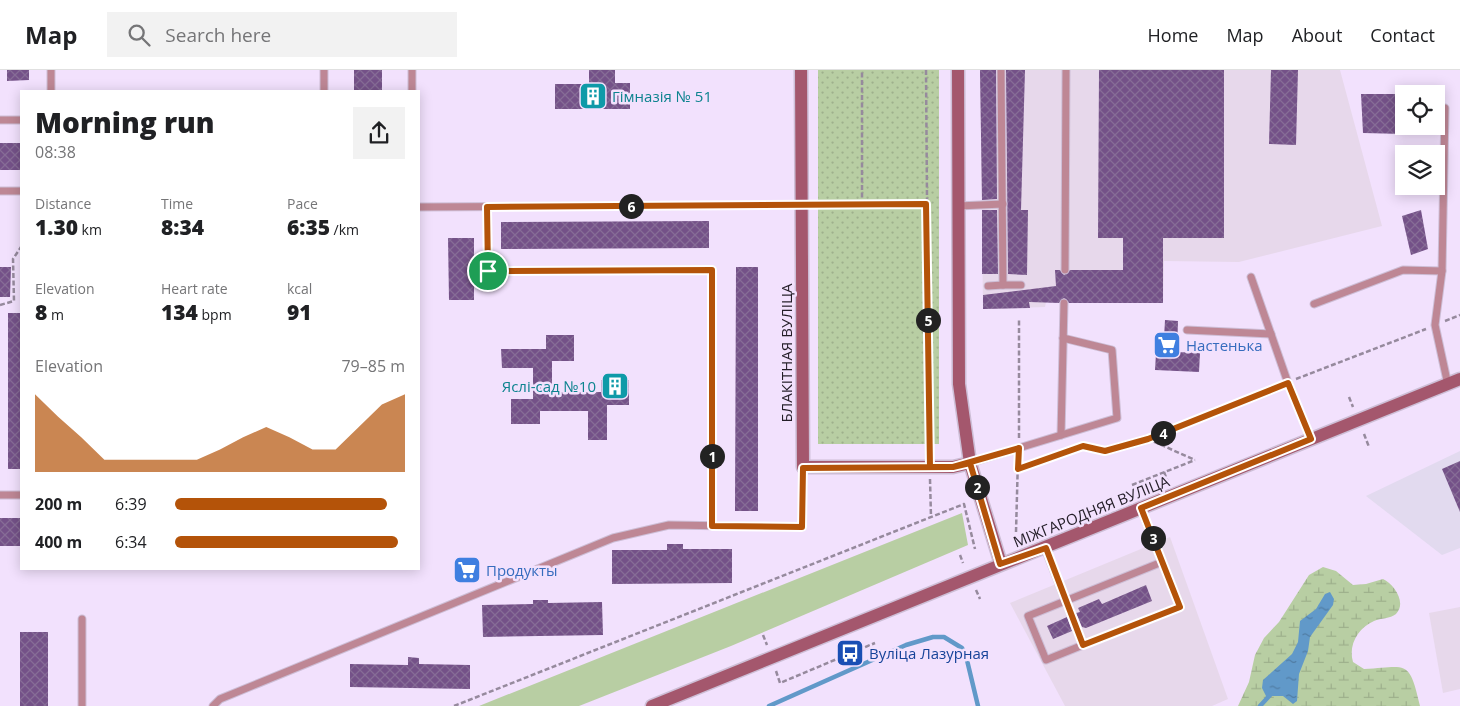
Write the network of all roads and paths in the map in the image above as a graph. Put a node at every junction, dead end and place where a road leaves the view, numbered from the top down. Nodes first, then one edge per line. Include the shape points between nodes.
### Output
1 (51, 70) edge
2 (324, 70) edge
3 (412, 70) edge
4 (801, 70) edge
5 (862, 70) edge
6 (926, 70) edge
7 (958, 70) edge
8 (1001, 70) edge
9 (1066, 70) edge
10 (51, 90) edge
11 (324, 90) edge
12 (412, 90) edge
13 (0, 120) edge
14 (20, 120) edge
15 (1445, 135) edge
16 (0, 191) edge
17 (20, 191) edge
18 (926, 204) junction
19 (1003, 204) junction
20 (802, 205) junction
21 (862, 205) junction
22 (958, 206) junction
23 (420, 207) edge
24 (487, 207) junction
25 (20, 248) edge
26 (1065, 270) dead end
27 (1442, 271) junction
28 (1251, 277) dead end
29 (1022, 284) dead end
30 (1003, 285) junction
31 (988, 286) dead end
32 (1064, 303) dead end
33 (1314, 304) dead end
34 (0, 305) edge
35 (1460, 315) edge
36 (1019, 319) dead end
37 (1435, 325) junction
38 (1187, 330) dead end
39 (1271, 334) junction
40 (1063, 338) junction
41 (1460, 380) edge
42 (1288, 383) junction
43 (1448, 384) junction
44 (1349, 397) dead end
45 (1353, 406) dead end
46 (1364, 434) dead end
47 (1061, 435) junction
48 (1148, 439) junction
49 (1311, 439) junction
50 (1369, 446) dead end
51 (1019, 448) junction
52 (970, 463) junction
53 (930, 467) junction
54 (803, 468) junction
55 (1018, 469) junction
56 (1132, 485) dead end
57 (0, 495) edge
58 (20, 495) edge
59 (1141, 508) junction
60 (931, 517) junction
61 (712, 526) junction
62 (1016, 532) dead end
63 (1046, 548) junction
64 (975, 549) dead end
65 (960, 555) dead end
66 (1162, 562) junction
67 (963, 563) dead end
68 (1000, 564) junction
69 (976, 590) dead end
70 (980, 599) dead end
71 (1066, 601) junction
72 (82, 619) dead end
73 (763, 635) dead end
74 (875, 643) dead end
75 (767, 645) dead end
76 (1083, 645) junction
77 (776, 671) dead end
78 (82, 706) edge
79 (213, 706) edge
80 (454, 706) edge
81 (652, 706) edge

1 - 10 lane
2 - 11 lane
3 - 12 lane
4 - 20 street, БЛАКІТНАЯ ВУЛІЦА
5 - 21 path
6 - 18 path
7 - 22 street
8 - 19 lane
9 - 26 lane
13 - 14 lane
15 - 27 lane
16 - 17 lane
18 - 21 path
18 - 53 path
19 - 22 lane
19 - 30 lane
20 - 21 path
20 - 24 lane
20 - 54 street, БЛАКІТНАЯ ВУЛІЦА
22 - 52 street via 959,384
23 - 24 lane
24 - 61 lane via 488,271 712,270
25 - 34 path via 13,259 14,301
27 - 33 lane via 1403,270
27 - 37 lane
28 - 39 lane
29 - 30 lane
30 - 31 lane
32 - 40 lane
35 - 37 path
36 - 51 path
37 - 42 path
37 - 43 lane
38 - 39 lane
39 - 42 lane
40 - 47 lane
40 - 47 lane via 1112,350 1117,418
41 - 43 street, МІЖГАРОДНЯЯ ВУЛІЦА
42 - 48 path
42 - 49 lane
43 - 49 street, МІЖГАРОДНЯЯ ВУЛІЦА
44 - 45 path
46 - 50 path
47 - 51 lane
48 - 55 path via 1105,451 1083,446
48 - 56 path via 1195,460
49 - 59 street, МІЖГАРОДНЯЯ ВУЛІЦА
51 - 52 lane
51 - 55 path
52 - 53 street
52 - 68 street
53 - 54 street
53 - 60 path
54 - 61 lane via 802,527
55 - 62 path
57 - 58 lane
59 - 63 street, МІЖГАРОДНЯЯ ВУЛІЦА
59 - 66 lane
60 - 64 path via 964,504
60 - 80 path
61 - 79 lane via 670,526 613,538 229,695
63 - 68 street, МІЖГАРОДНЯЯ ВУЛІЦА
63 - 71 lane
65 - 67 path
66 - 71 lane
66 - 76 lane via 1180,607
68 - 81 street, МІЖГАРОДНЯЯ ВУЛІЦА
69 - 70 path
71 - 76 lane
71 - 76 lane via 1028,616 1046,660
72 - 78 lane
73 - 75 path
74 - 77 path via 780,683

